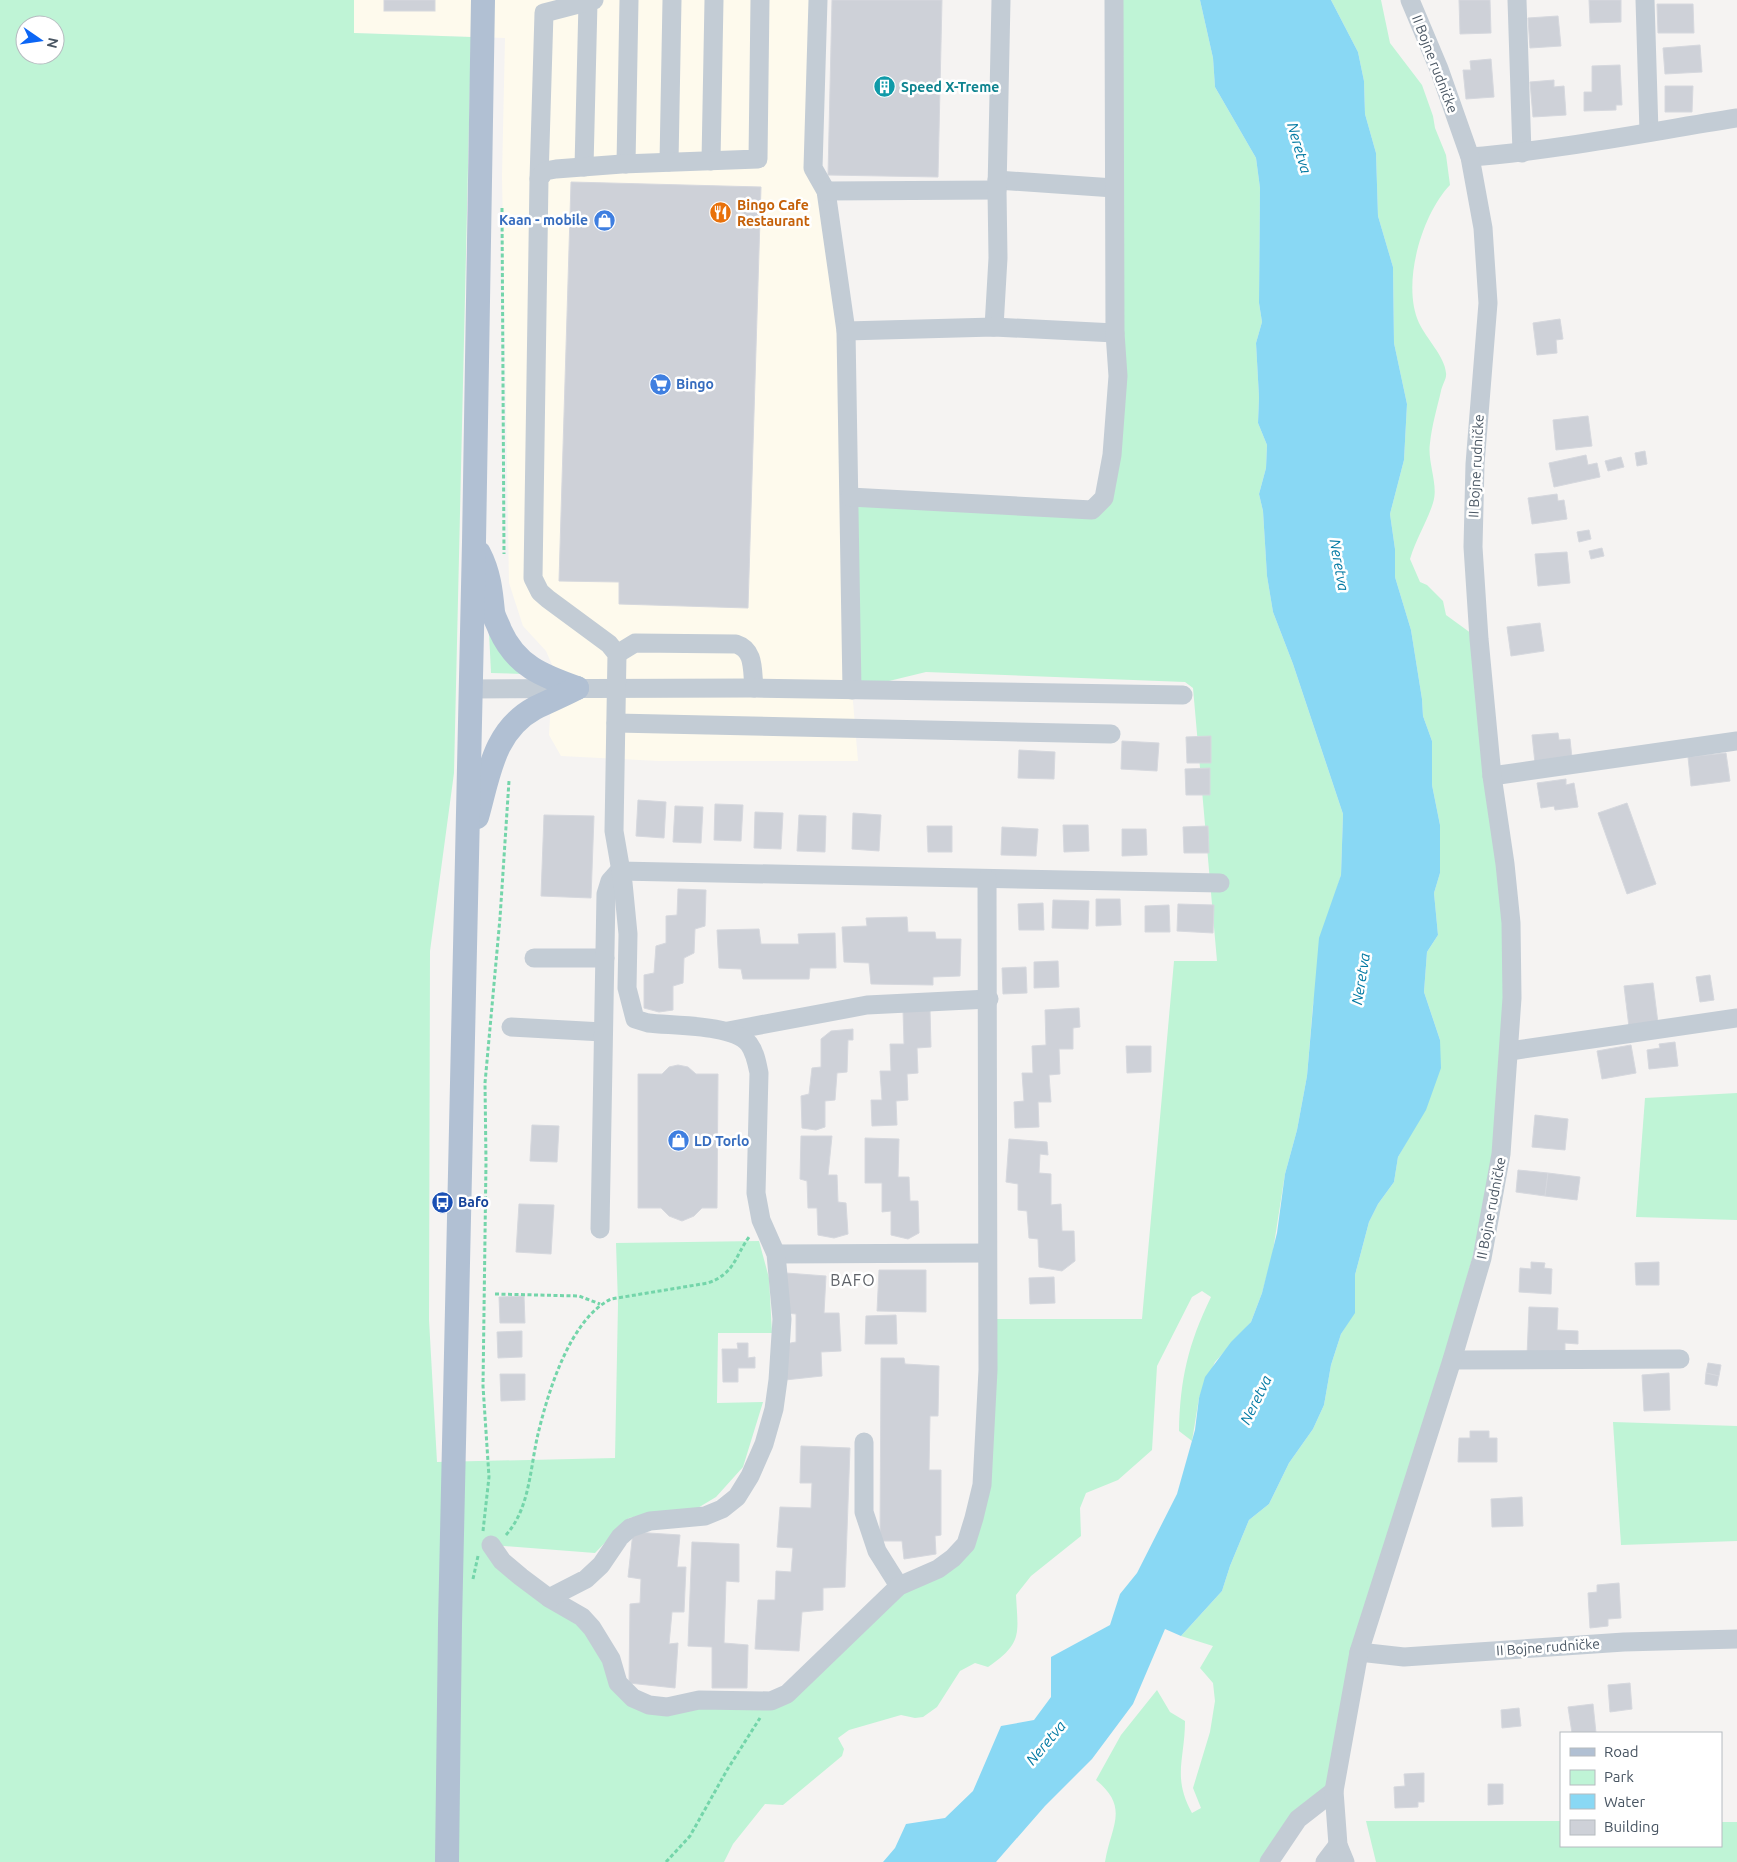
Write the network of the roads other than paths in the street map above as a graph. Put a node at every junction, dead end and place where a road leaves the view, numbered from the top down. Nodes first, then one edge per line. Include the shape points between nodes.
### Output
1 (483, 0) edge
2 (629, 0) edge
3 (672, 0) edge
4 (714, 0) edge
5 (760, 0) edge
6 (818, 0) edge
7 (1002, 0) edge
8 (1114, 0) edge
9 (1410, 0) edge
10 (1517, 0) edge
11 (1645, 0) edge
12 (591, 1) edge
13 (1737, 118) edge
14 (1649, 132) junction
15 (1522, 153) junction
16 (1470, 157) junction
17 (712, 161) junction
18 (669, 162) junction
19 (626, 164) junction
20 (584, 167) junction
21 (539, 179) junction
22 (997, 185) junction
23 (1114, 188) junction
24 (826, 191) junction
25 (994, 327) junction
26 (846, 331) junction
27 (1115, 332) junction
28 (850, 497) junction
29 (474, 542) junction
30 (617, 654) junction
31 (577, 688) junction
32 (618, 688) junction
33 (754, 688) junction
34 (471, 689) junction
35 (852, 690) junction
36 (1183, 695) dead end
37 (616, 723) junction
38 (1111, 734) dead end
39 (1737, 741) edge
40 (1492, 776) junction
41 (468, 850) junction
42 (619, 871) junction
43 (987, 878) junction
44 (1220, 883) dead end
45 (534, 958) dead end
46 (604, 958) junction
47 (989, 999) junction
48 (1737, 1018) edge
49 (511, 1028) dead end
50 (728, 1031) junction
51 (604, 1032) junction
52 (1510, 1051) junction
53 (600, 1229) dead end
54 (987, 1253) junction
55 (776, 1254) junction
56 (1680, 1359) dead end
57 (1452, 1360) junction
58 (864, 1442) dead end
59 (484, 1543) road end
60 (899, 1586) junction
61 (549, 1598) junction
62 (1737, 1638) edge
63 (1359, 1652) junction
64 (1334, 1791) junction
65 (1341, 1853) edge
66 (447, 1862) edge
67 (1269, 1862) edge
68 (1325, 1862) edge

1 - 29 main road
2 - 19 street
3 - 18 street
4 - 17 street
5 - 17 street via 758,159
6 - 24 street via 813,168
7 - 22 street
8 - 23 street
9 - 16 street, II Bojne rudničke via 1440,69
10 - 15 street
11 - 14 street
12 - 20 street
12 - 21 street via 544,13
13 - 14 street
14 - 15 street
15 - 16 street
16 - 40 street, II Bojne rudničke via 1483,228 1488,303 1475,464 1473,547
17 - 18 street
18 - 19 street
19 - 20 street
20 - 21 street via 545,171
21 - 30 street via 533,578 548,600 609,644
22 - 23 street
22 - 24 street
22 - 25 street via 998,258
23 - 27 street
24 - 26 street
25 - 26 street
25 - 27 street
26 - 28 street
27 - 28 street via 1118,376 1112,455 1104,498 1092,510
28 - 35 street
29 - 31 main road via 486,566 493,596 493,614 504,639 529,668
29 - 34 main road
30 - 32 street
30 - 33 street via 635,643 736,644 750,653
31 - 32 street
31 - 34 street
31 - 41 main road via 535,708 506,734 491,761
32 - 33 street
32 - 37 street
33 - 35 street
34 - 41 main road
35 - 36 street
37 - 38 street
37 - 42 street via 614,830
39 - 40 street
40 - 52 street, II Bojne rudničke via 1506,864 1511,923
41 - 66 main road
42 - 43 street
42 - 46 street via 610,881 606,894
42 - 50 street via 628,934 627,988 635,1019
43 - 44 street
43 - 47 street
45 - 46 street
46 - 51 street
47 - 50 street via 868,1005
47 - 54 street
48 - 52 street
49 - 51 street
50 - 55 street via 748,1043 755,1054 759,1073 756,1193 761,1220
51 - 53 street
52 - 57 street, II Bojne rudničke via 1501,1154 1482,1258
54 - 55 street
54 - 60 street via 988,1389 982,1485 974,1518 966,1544 953,1558 938,1569
55 - 61 street via 782,1319 774,1409 764,1444 738,1497 722,1509 704,1516 650,1521 630,1528 620,1537 602,1565 586,1579
56 - 57 street
57 - 63 street, II Bojne rudničke
58 - 60 street via 864,1512 877,1551
59 - 61 street
60 - 61 street via 787,1694 771,1701 699,1700 667,1707 649,1705 633,1698 618,1683 611,1659 592,1628
62 - 63 street, II Bojne rudničke via 1404,1657
63 - 64 street, II Bojne rudničke
64 - 65 street, II Bojne rudničke
64 - 67 street via 1298,1819
65 - 68 street, II Bojne rudničke

